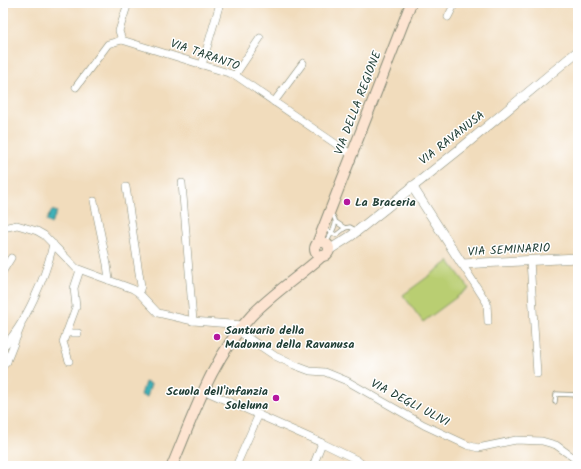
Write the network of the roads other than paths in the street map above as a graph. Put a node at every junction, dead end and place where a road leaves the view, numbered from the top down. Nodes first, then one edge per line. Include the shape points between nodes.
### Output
1 (128, 3) edge
2 (220, 3) edge
3 (411, 3) edge
4 (455, 3) edge
5 (448, 17) dead end
6 (260, 38) dead end
7 (122, 40) junction
8 (578, 51) edge
9 (303, 63) dead end
10 (202, 65) junction
11 (235, 75) junction
12 (76, 88) dead end
13 (274, 102) junction
14 (352, 156) junction
15 (182, 183) dead end
16 (412, 186) junction
17 (126, 187) dead end
18 (94, 201) dead end
19 (330, 213) junction
20 (336, 222) junction
21 (3, 228) edge
22 (345, 228) junction
23 (354, 233) junction
24 (53, 244) junction
25 (323, 247) junction
26 (11, 258) dead end
27 (578, 258) edge
28 (530, 260) junction
29 (462, 264) junction
30 (80, 270) junction
31 (3, 271) edge
32 (109, 280) junction
33 (139, 293) junction
34 (25, 315) junction
35 (194, 321) junction
36 (488, 322) dead end
37 (241, 328) junction
38 (66, 333) junction
39 (78, 334) dead end
40 (3, 347) edge
41 (3, 352) edge
42 (70, 361) dead end
43 (6, 364) edge
44 (3, 373) edge
45 (537, 374) dead end
46 (205, 391) junction
47 (578, 395) edge
48 (555, 402) dead end
49 (259, 414) junction
50 (322, 443) junction
51 (578, 461) edge
52 (172, 466) edge
53 (236, 466) edge
54 (313, 466) edge
55 (364, 466) edge

1 - 7 street via 119,31
2 - 10 street
3 - 14 main road, VIA DELLA REGIONE
4 - 5 street
6 - 11 street
7 - 10 street, VIA TARANTO
7 - 12 street via 108,44 102,50
8 - 16 street, VIA RAVANUSA
9 - 13 street
10 - 11 street, VIA TARANTO
11 - 13 street, VIA TARANTO
13 - 14 street, VIA TARANTO
14 - 19 main road, VIA DELLA REGIONE
15 - 35 street
16 - 23 street, VIA RAVANUSA
16 - 29 street, VIA SEMINARIO
17 - 33 street via 141,286
18 - 32 street
19 - 20 lane via 336,218
19 - 25 main road
19 - 25 main road
20 - 22 lane
20 - 25 lane
21 - 24 street via 18,224 41,233
22 - 23 lane via 354,228
22 - 25 lane
23 - 25 street, VIA RAVANUSA
24 - 30 street
24 - 34 street via 47,267
25 - 37 main road
26 - 31 street
27 - 28 street, VIA SEMINARIO
28 - 29 street, VIA SEMINARIO
28 - 45 street
29 - 36 street via 487,303
30 - 32 street
30 - 38 street via 74,288 76,307
32 - 33 street
33 - 35 street via 158,313
34 - 40 street
34 - 43 street
35 - 37 street
37 - 46 main road via 221,358
37 - 51 street, VIA DEGLI ULIVI via 275,356 310,371 325,372 347,381 424,425 467,445 478,448 516,440 542,441 556,445
38 - 39 street
38 - 42 street via 63,342
41 - 43 street via 7,356
43 - 44 street
46 - 49 street
46 - 52 main road
47 - 48 lane via 556,394
49 - 50 street
49 - 53 street
50 - 54 street
50 - 55 street

